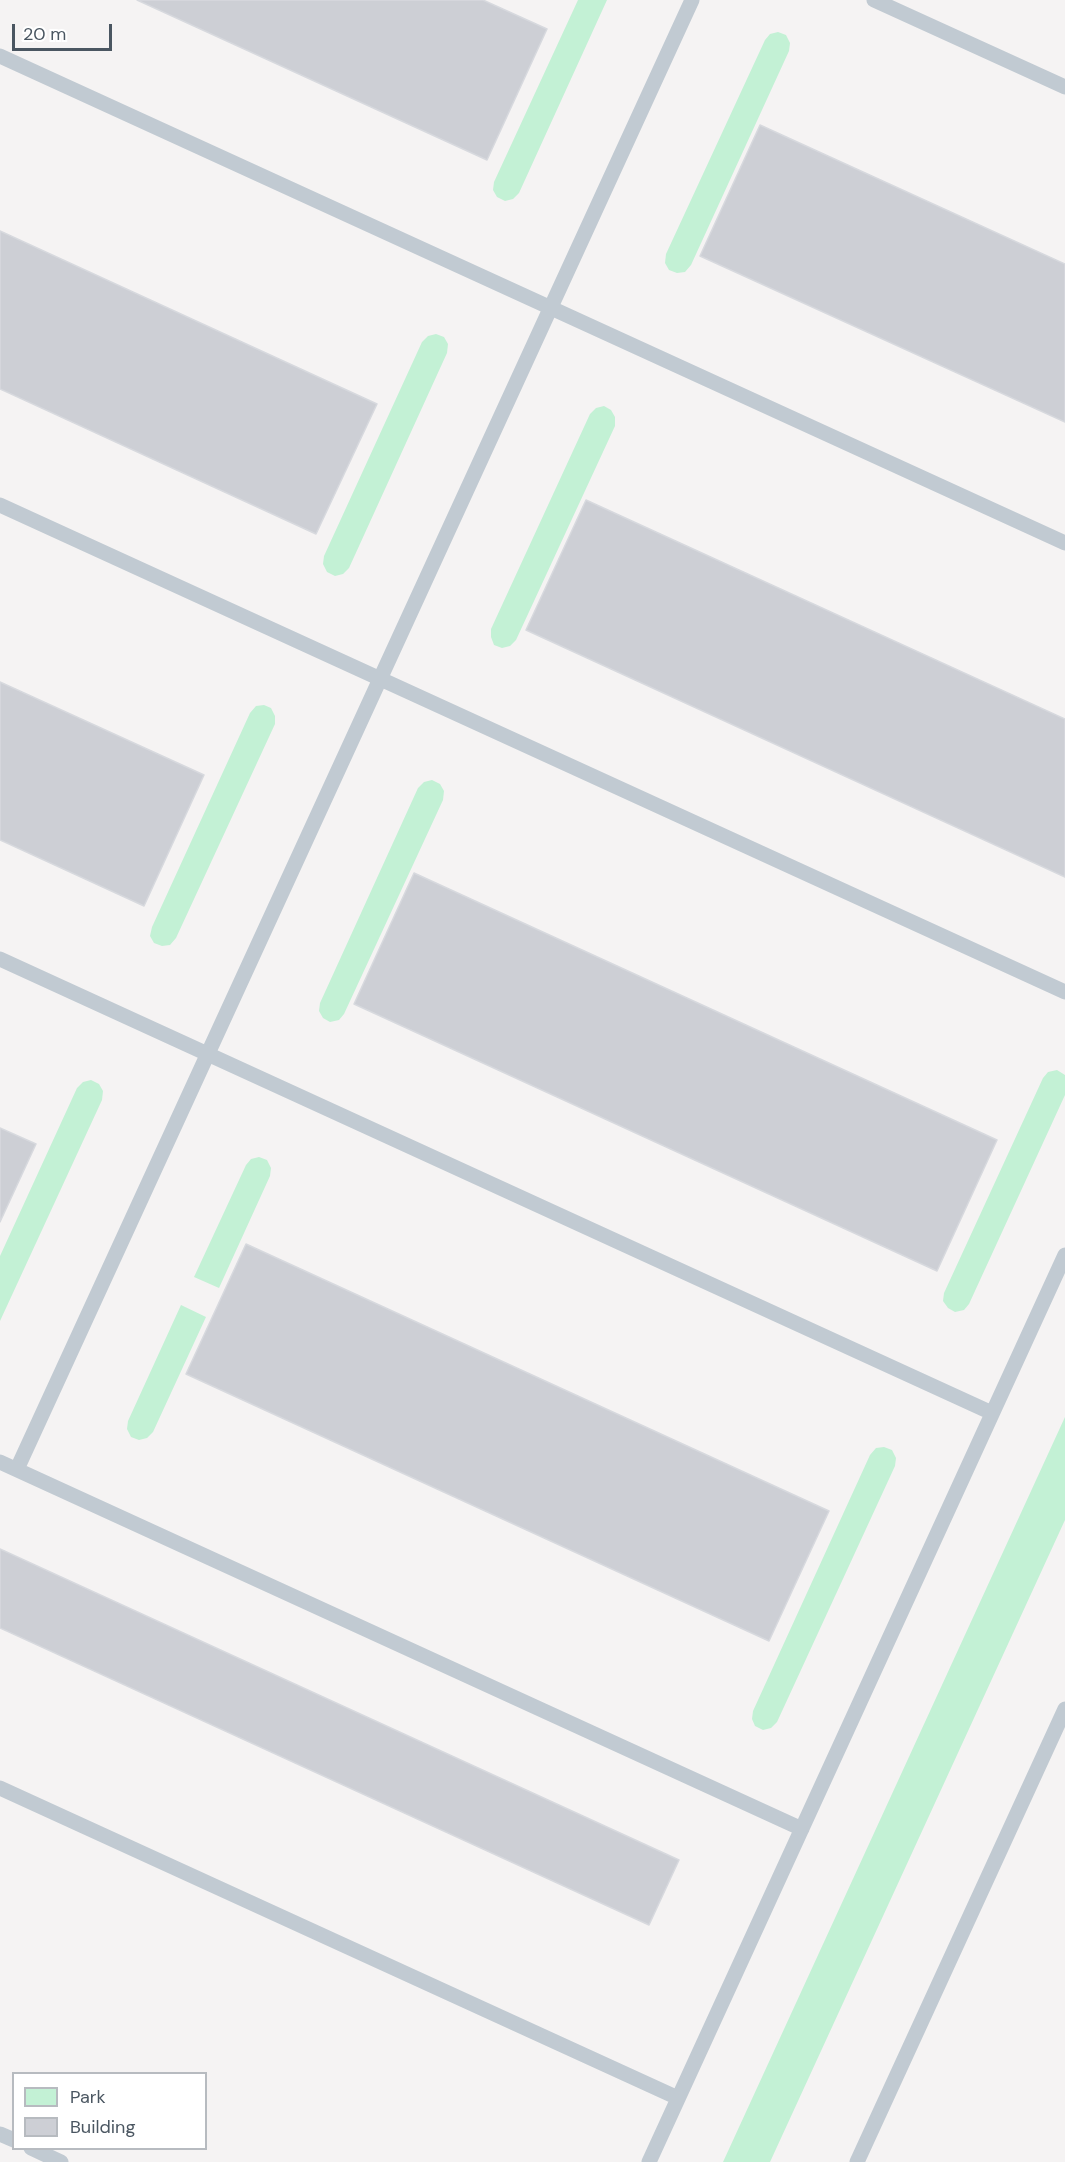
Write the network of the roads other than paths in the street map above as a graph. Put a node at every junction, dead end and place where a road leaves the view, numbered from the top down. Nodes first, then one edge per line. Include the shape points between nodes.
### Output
1 (692, 0) edge
2 (874, 0) edge
3 (0, 56) edge
4 (1065, 87) edge
5 (551, 308) junction
6 (0, 505) edge
7 (1065, 543) edge
8 (380, 679) junction
9 (0, 959) edge
10 (1065, 992) edge
11 (208, 1054) junction
12 (1065, 1255) edge
13 (993, 1413) junction
14 (0, 1462) edge
15 (17, 1469) junction
16 (1065, 1709) edge
17 (0, 1788) edge
18 (802, 1829) junction
19 (678, 2098) junction
20 (35, 2150) edge
21 (61, 2162) edge
22 (649, 2162) edge
23 (857, 2162) edge

1 - 5 lane
2 - 4 lane
3 - 5 lane
5 - 7 lane
5 - 8 lane
6 - 8 lane
8 - 10 lane
8 - 11 lane
9 - 11 lane
11 - 13 lane
11 - 15 lane
12 - 13 lane
13 - 18 lane
14 - 15 lane
15 - 18 lane
16 - 23 lane
17 - 19 lane
18 - 19 lane
19 - 22 lane
20 - 21 lane

